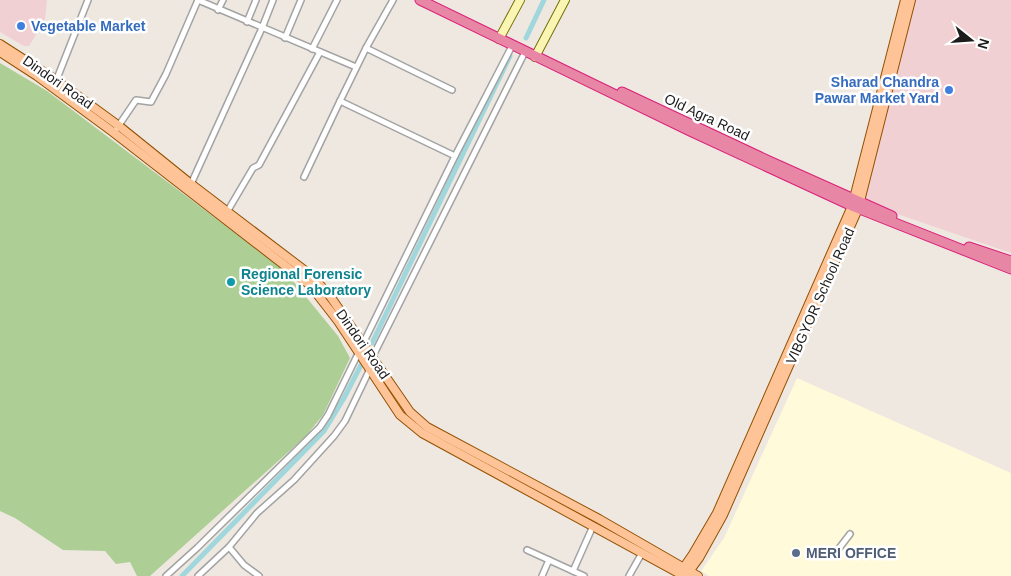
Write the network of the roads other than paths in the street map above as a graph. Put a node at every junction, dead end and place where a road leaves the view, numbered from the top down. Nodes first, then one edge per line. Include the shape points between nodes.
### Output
1 (88, 0) edge
2 (198, 0) edge
3 (223, 0) edge
4 (256, 0) edge
5 (273, 0) edge
6 (301, 0) edge
7 (337, 0) edge
8 (393, 0) edge
9 (420, 0) edge
10 (432, 0) edge
11 (520, 0) edge
12 (565, 0) edge
13 (909, 0) edge
14 (218, 10) junction
15 (247, 22) junction
16 (262, 28) junction
17 (500, 36) junction
18 (285, 38) junction
19 (0, 44) edge
20 (513, 44) junction
21 (366, 48) junction
22 (312, 49) junction
23 (0, 52) edge
24 (320, 52) junction
25 (525, 52) junction
26 (537, 55) junction
27 (356, 68) junction
28 (56, 80) junction
29 (55, 90) junction
30 (452, 90) dead end
31 (340, 101) junction
32 (119, 126) junction
33 (113, 132) junction
34 (456, 156) junction
35 (304, 177) dead end
36 (192, 184) junction
37 (856, 204) junction
38 (227, 212) junction
39 (1011, 262) edge
40 (1011, 269) edge
41 (364, 344) junction
42 (360, 353) junction
43 (373, 357) junction
44 (368, 366) junction
45 (593, 526) junction
46 (850, 534) dead end
47 (229, 547) junction
48 (527, 550) dead end
49 (837, 551) dead end
50 (642, 552) junction
51 (550, 560) junction
52 (573, 571) junction
53 (684, 573) edge
54 (166, 576) edge
55 (198, 576) edge
56 (258, 576) edge
57 (542, 576) edge
58 (584, 576) edge
59 (629, 576) edge
60 (698, 576) edge

1 - 28 street
2 - 14 street
2 - 32 street via 151,102 136,100
3 - 14 street
4 - 15 street
5 - 16 street
6 - 18 street
7 - 22 street
8 - 21 street
9 - 17 highway
10 - 17 highway
11 - 17 street
12 - 26 street
13 - 37 main road, VIBGYOR School Road
14 - 15 street
15 - 16 street
16 - 18 street
16 - 36 street
17 - 20 highway
18 - 22 street
19 - 28 main road, Dindori Road
20 - 25 highway
20 - 34 street
21 - 27 street
21 - 30 street
22 - 24 street
23 - 29 main road
24 - 27 street
24 - 38 street via 259,165 253,168
25 - 26 highway
25 - 43 street
26 - 37 highway via 690,131
27 - 31 street
28 - 29 street
28 - 32 main road, Dindori Road
29 - 33 main road
31 - 34 street
31 - 35 street
32 - 33 street
32 - 36 main road, Dindori Road
33 - 42 main road via 310,285
34 - 41 street
36 - 38 main road, Dindori Road
37 - 39 highway
37 - 40 highway
37 - 53 main road, VIBGYOR School Road via 723,516
38 - 41 main road, Dindori Road via 312,276
41 - 42 street
41 - 43 main road, Dindori Road
42 - 44 main road
42 - 54 street via 320,427
43 - 44 street
43 - 53 main road, Dindori Road via 410,412 427,427 599,519
44 - 45 main road via 400,415 422,433
44 - 47 street via 345,421 334,436 294,480 257,513
45 - 50 main road
45 - 52 street
46 - 49 street
47 - 55 street
47 - 56 street via 244,566
48 - 51 street
50 - 53 main road
50 - 59 street
51 - 52 street
51 - 57 street
52 - 58 street
53 - 60 main road, Dindori Road

